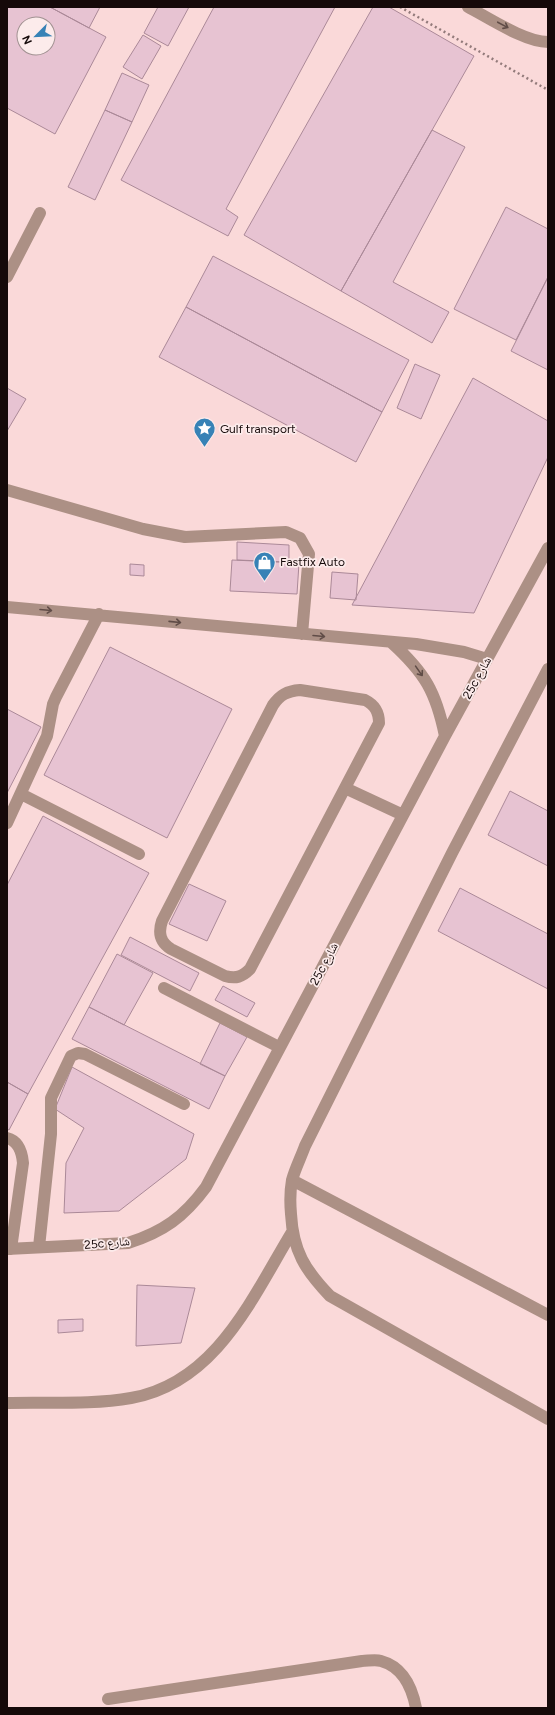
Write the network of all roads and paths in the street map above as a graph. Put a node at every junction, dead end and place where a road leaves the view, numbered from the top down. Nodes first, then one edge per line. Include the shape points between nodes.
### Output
1 (400, 7) edge
2 (468, 7) edge
3 (548, 42) edge
4 (548, 90) edge
5 (40, 213) dead end
6 (7, 277) edge
7 (7, 490) edge
8 (548, 548) edge
9 (7, 607) edge
10 (99, 614) junction
11 (302, 634) junction
12 (392, 643) junction
13 (487, 660) junction
14 (548, 669) edge
15 (445, 736) junction
16 (345, 788) junction
17 (21, 794) junction
18 (403, 815) junction
19 (7, 823) edge
20 (139, 854) dead end
21 (164, 988) dead end
22 (279, 1047) junction
23 (184, 1104) dead end
24 (7, 1138) edge
25 (292, 1180) junction
26 (292, 1232) junction
27 (39, 1248) junction
28 (9, 1249) edge
29 (548, 1315) edge
30 (7, 1403) edge
31 (548, 1419) edge
32 (108, 1700) dead end
33 (416, 1708) edge

1 - 4 path
2 -> 3 street via 539,42
5 - 6 street
7 - 11 street via 143,529 185,537 286,532 300,538 309,554
8 - 13 street, 25c شارع
9 -> 10 street
10 -> 11 street
10 - 17 street via 56,697 47,736
11 -> 12 street
12 - 13 street via 440,647
12 -> 15 street via 412,661 428,684 440,709
13 - 15 street, 25c شارع
14 - 25 street via 348,1060 305,1146
15 - 18 street, 25c شارع
16 - 16 street via 379,723 376,709 372,703 365,700 300,690 284,694 273,705 162,921 160,930 164,944 225,976 244,976
16 - 18 street
17 - 19 street
17 - 20 street
18 - 22 street, 25c شارع
21 - 22 street
22 - 27 street, 25c شارع via 206,1187 180,1217 146,1237 128,1243
23 - 27 street via 85,1054 71,1056 51,1098 51,1134
24 - 28 street via 18,1145 23,1163
25 - 26 street
25 - 29 street
26 - 30 street via 227,1336 212,1354 175,1382 154,1392 132,1398
26 - 31 street via 296,1249 312,1278 330,1296
27 - 28 street, 25c شارع
32 - 33 street via 362,1661 380,1661 397,1668 408,1682

